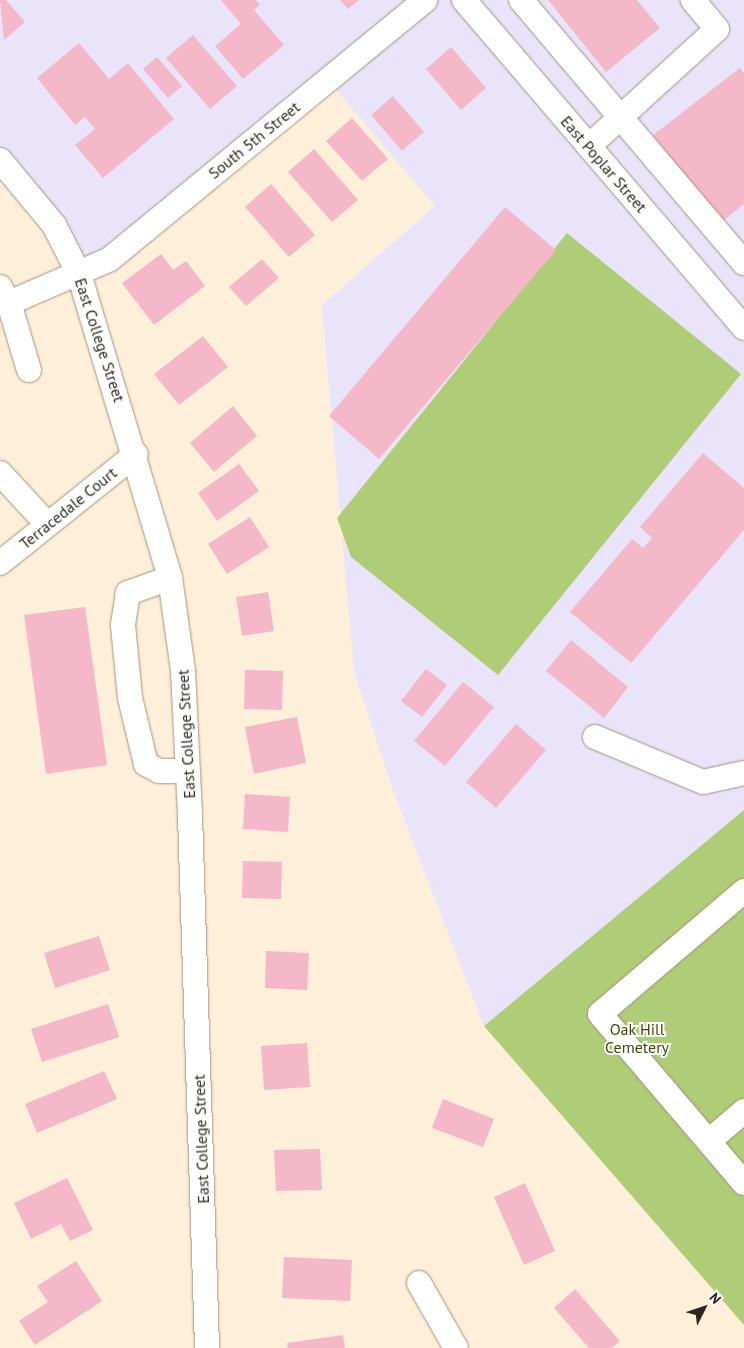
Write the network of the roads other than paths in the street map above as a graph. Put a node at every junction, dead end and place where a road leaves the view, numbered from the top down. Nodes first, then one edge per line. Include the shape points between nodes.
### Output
1 (425, 0) edge
2 (464, 0) edge
3 (521, 0) edge
4 (693, 0) edge
5 (620, 117) junction
6 (589, 146) junction
7 (0, 160) edge
8 (744, 263) edge
9 (79, 274) junction
10 (4, 295) edge
11 (744, 328) edge
12 (29, 370) dead end
13 (136, 454) junction
14 (0, 473) edge
15 (47, 524) junction
16 (0, 563) edge
17 (170, 578) junction
18 (595, 737) dead end
19 (187, 771) junction
20 (744, 773) edge
21 (744, 891) edge
22 (744, 1111) edge
23 (709, 1141) junction
24 (744, 1182) edge
25 (418, 1283) dead end
26 (207, 1348) edge
27 (456, 1348) edge

1 - 9 street, South 5th Street via 110,259
2 - 6 street, East Poplar Street
3 - 5 street
4 - 5 street via 717,29
5 - 6 street
5 - 8 street
6 - 11 street, East Poplar Street
7 - 9 street, East College Street via 54,225
9 - 10 street, South 5th Street
9 - 13 street, East College Street
10 - 12 street
13 - 15 street, Terracedale Court
13 - 17 street, East College Street
14 - 15 street
15 - 16 street, Terracedale Court
17 - 19 street, East College Street via 183,671
17 - 19 street via 128,593 124,634 130,698 146,764 159,771
18 - 20 street via 703,782
19 - 26 street, East College Street
21 - 23 street via 600,1014
22 - 23 street
23 - 24 street
25 - 27 street

